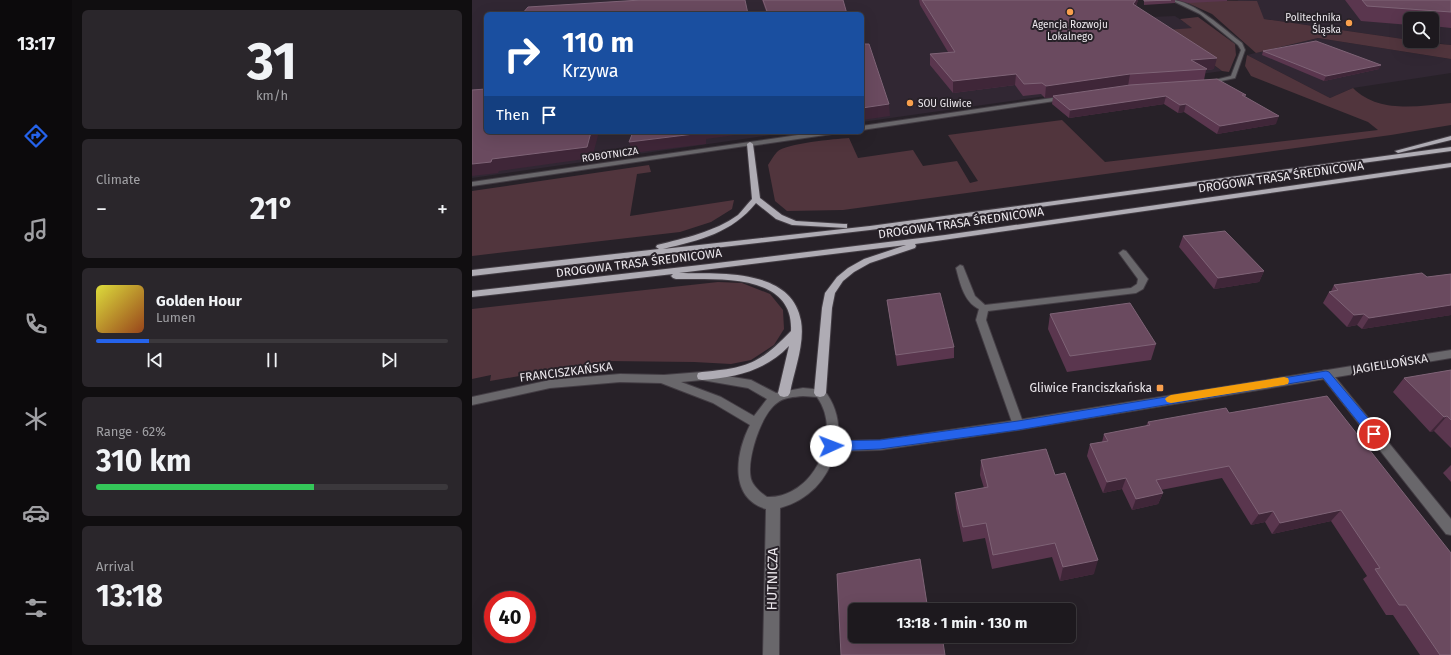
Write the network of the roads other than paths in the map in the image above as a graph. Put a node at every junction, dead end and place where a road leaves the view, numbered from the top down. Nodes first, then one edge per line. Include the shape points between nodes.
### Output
1 (1173, 0) edge
2 (1206, 84) edge
3 (1073, 97) edge
4 (864, 128) edge
5 (818, 134) edge
6 (1451, 138) edge
7 (750, 144) junction
8 (1451, 149) edge
9 (1344, 164) junction
10 (1451, 165) edge
11 (472, 184) edge
12 (756, 199) junction
13 (870, 228) junction
14 (932, 239) junction
15 (1123, 254) dead end
16 (621, 257) junction
17 (960, 268) dead end
18 (472, 273) edge
19 (648, 275) junction
20 (472, 294) edge
21 (984, 308) junction
22 (796, 332) junction
23 (1451, 354) edge
24 (1326, 374) junction
25 (702, 376) junction
26 (664, 379) junction
27 (820, 393) junction
28 (779, 396) junction
29 (472, 401) edge
30 (757, 423) junction
31 (1018, 425) junction
32 (831, 446) junction
33 (773, 503) junction
34 (1451, 529) edge
35 (771, 655) edge

1 - 2 street via 1200,13 1240,44 1243,50 1233,77
3 - 4 street
5 - 7 street, ROBOTNICZA
6 - 9 main road
7 - 11 street, ROBOTNICZA
7 - 12 main road
8 - 9 main road, DROGOWA TRASA ŚREDNICOWA
9 - 13 main road, DROGOWA TRASA ŚREDNICOWA
10 - 14 main road, DROGOWA TRASA ŚREDNICOWA
12 - 13 main road via 779,217 795,223
12 - 16 main road via 743,215 699,238
13 - 16 main road, DROGOWA TRASA ŚREDNICOWA
14 - 19 main road, DROGOWA TRASA ŚREDNICOWA
14 - 27 main road via 867,261 840,279 830,294 827,308
15 - 21 street via 1143,279 1139,288 1132,291
16 - 18 main road, DROGOWA TRASA ŚREDNICOWA
17 - 21 street via 972,300 976,306
19 - 20 main road, DROGOWA TRASA ŚREDNICOWA
19 - 22 main road via 738,277 768,284 790,302 794,309
21 - 31 street via 981,320
22 - 25 main road via 772,356 752,368 729,374
22 - 28 main road
23 - 24 street, JAGIELLOŃSKA
24 - 31 street, JAGIELLOŃSKA
24 - 34 street
25 - 26 street, FRANCISZKAŃSKA
25 - 28 street, FRANCISZKAŃSKA via 751,384
26 - 29 street, FRANCISZKAŃSKA via 620,378 550,384
26 - 30 street, FRANCISZKAŃSKA via 717,400
27 - 28 street via 803,392
27 - 32 street via 826,400 833,419
28 - 30 street via 766,406
30 - 33 street via 743,467 744,478 748,489 764,502
31 - 32 street, JAGIELLOŃSKA via 880,445
32 - 33 street via 822,471 807,488 789,500
33 - 35 street, HUTNICZA

